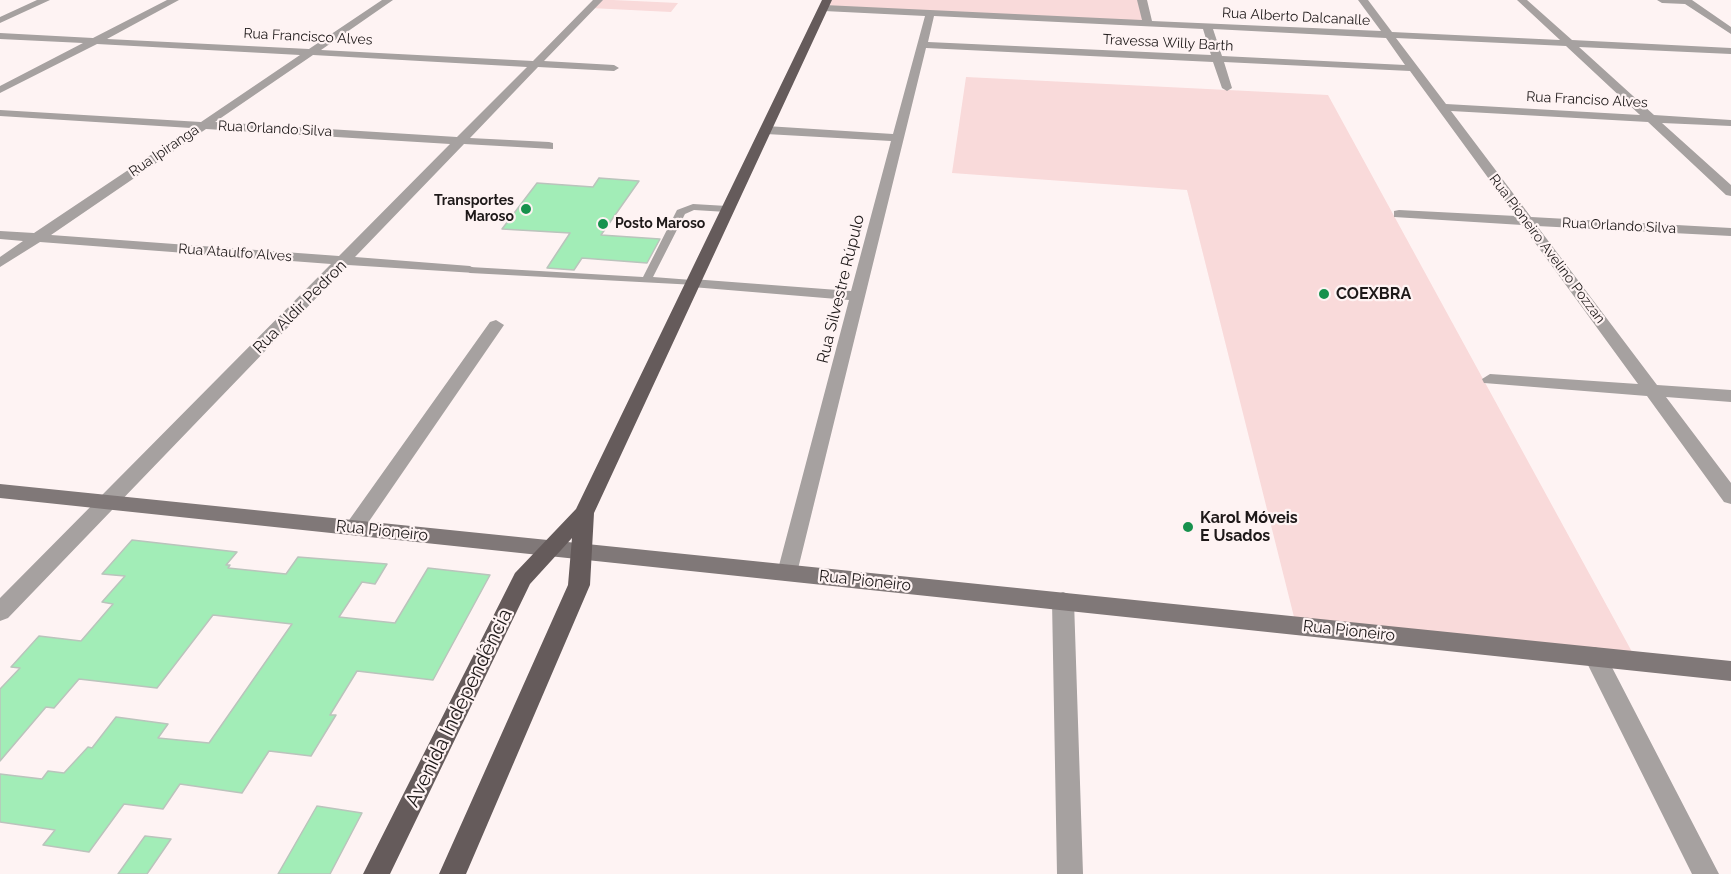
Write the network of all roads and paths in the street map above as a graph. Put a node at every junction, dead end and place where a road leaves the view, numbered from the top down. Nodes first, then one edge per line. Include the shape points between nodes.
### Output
1 (45, 0) edge
2 (174, 0) edge
3 (388, 0) edge
4 (598, 0) edge
5 (1142, 0) edge
6 (1363, 0) edge
7 (1522, 0) edge
8 (1662, 0) edge
9 (1687, 1) edge
10 (825, 4) edge
11 (930, 14) junction
12 (0, 20) edge
13 (1148, 24) junction
14 (1207, 27) junction
15 (1731, 31) edge
16 (1388, 35) junction
17 (0, 36) edge
18 (95, 41) junction
19 (1569, 43) junction
20 (922, 45) junction
21 (1731, 51) edge
22 (314, 52) junction
23 (1217, 58) junction
24 (536, 65) junction
25 (614, 68) dead end
26 (1412, 68) junction
27 (1227, 88) dead end
28 (0, 90) edge
29 (1441, 107) junction
30 (0, 112) edge
31 (1651, 118) junction
32 (1731, 123) edge
33 (202, 125) junction
34 (766, 130) junction
35 (898, 138) junction
36 (462, 141) junction
37 (549, 146) dead end
38 (1731, 192) edge
39 (727, 209) junction
40 (1399, 214) dead end
41 (1525, 220) junction
42 (1731, 232) edge
43 (0, 235) edge
44 (37, 238) junction
45 (346, 261) junction
46 (0, 263) edge
47 (470, 270) joint
48 (646, 281) junction
49 (692, 283) junction
50 (857, 296) junction
51 (496, 325) dead end
52 (1490, 379) dead end
53 (1653, 390) junction
54 (1731, 396) edge
55 (0, 491) edge
56 (1731, 497) edge
57 (107, 502) junction
58 (584, 513) junction
59 (354, 528) junction
60 (551, 548) junction
61 (581, 552) junction
62 (787, 573) junction
63 (1063, 601) junction
64 (0, 612) edge
65 (1595, 657) junction
66 (1731, 670) edge
67 (376, 874) edge
68 (452, 874) edge
69 (1070, 874) edge
70 (1706, 874) edge

1 - 12 street
2 - 18 street
3 - 22 street, Rua Ipiranga
4 - 24 street, Rua Aldir Pedron
5 - 13 street
6 - 16 street, Rua Pioneiro Avelino Pozzan
7 - 19 street
8 - 9 street
9 - 15 street
10 - 11 street, Rua Alberto Dalcanalle
10 - 34 main road
11 - 13 street, Rua Alberto Dalcanalle
11 - 20 street, Rua Silvestre Rúpulo
13 - 14 street, Rua Alberto Dalcanalle
14 - 16 street, Rua Alberto Dalcanalle
14 - 23 street
16 - 19 street, Rua Alberto Dalcanalle
16 - 26 street, Rua Pioneiro Avelino Pozzan
17 - 18 street, Rua Francisco Alves
18 - 22 street, Rua Francisco Alves
18 - 28 street
19 - 21 street, Rua Alberto Dalcanalle
19 - 31 street
20 - 23 street, Travessa Willy Barth
20 - 35 street, Rua Silvestre Rúpulo
22 - 24 street, Rua Francisco Alves
22 - 33 street, Rua Ipiranga
23 - 26 street, Travessa Willy Barth
23 - 27 street
24 - 25 street, Rua Francisco Alves
24 - 36 street, Rua Aldir Pedron
26 - 29 street, Rua Pioneiro Avelino Pozzan
29 - 31 street, Rua Franciso Alves
29 - 41 street, Rua Pioneiro Avelino Pozzan
30 - 33 street, Rua Orlando Silva
31 - 32 street, Rua Franciso Alves
31 - 38 street
33 - 36 street, Rua Orlando Silva
33 - 44 street, Rua Ipiranga
34 - 35 street
34 - 39 main road
35 - 50 street, Rua Silvestre Rúpulo
36 - 37 street, Rua Orlando Silva
36 - 45 street, Rua Aldir Pedron
39 - 48 lane via 693,207 681,212
39 - 49 main road
40 - 41 street, Rua Orlando Silva
41 - 42 street, Rua Orlando Silva
41 - 53 street, Rua Pioneiro Avelino Pozzan
43 - 44 street, Rua Ataulfo Alves
44 - 45 street, Rua Ataulfo Alves
44 - 46 street, Rua Ipiranga
45 - 47 street, Rua Ataulfo Alves
45 - 57 street, Rua Aldir Pedron
47 - 48 lane
48 - 49 lane
49 - 50 street
49 - 58 main road
50 - 62 street, Rua Silvestre Rúpulo
51 - 59 street
52 - 53 street
53 - 54 street
53 - 56 street, Rua Pioneiro Avelino Pozzan
55 - 57 street, Rua Pioneiro
57 - 59 street, Rua Pioneiro
57 - 64 street, Rua Aldir Pedron
58 - 60 main road, Avenida Independência
58 - 61 main road
59 - 60 street, Rua Pioneiro
60 - 61 street, Rua Pioneiro
60 - 67 main road, Avenida Independência via 522,579
61 - 62 street, Rua Pioneiro
61 - 68 main road via 579,585
62 - 63 street, Rua Pioneiro
63 - 65 street, Rua Pioneiro
63 - 69 street
65 - 66 street, Rua Pioneiro
65 - 70 street

